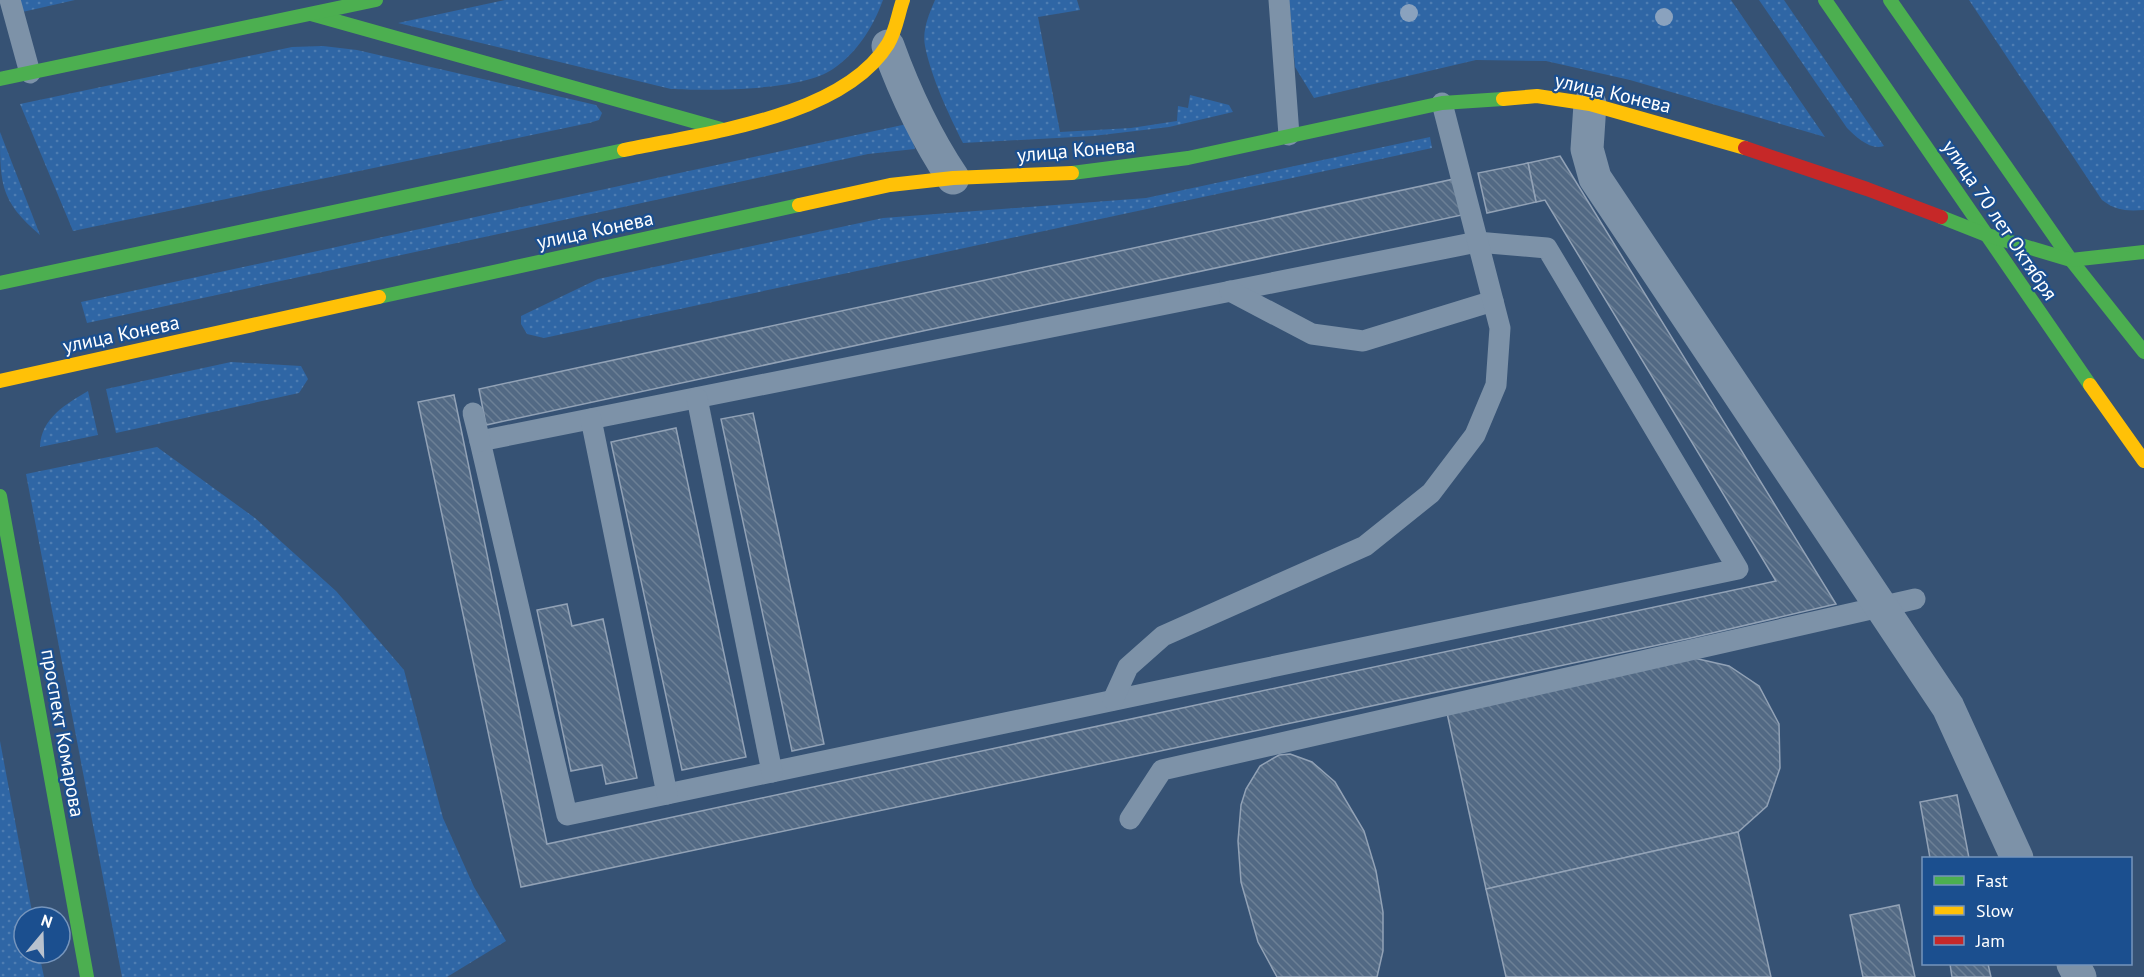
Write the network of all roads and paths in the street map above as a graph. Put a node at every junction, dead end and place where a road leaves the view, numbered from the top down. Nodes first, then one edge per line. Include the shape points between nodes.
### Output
1 (10, 0) edge
2 (376, 0) edge
3 (903, 0) edge
4 (1279, 0) edge
5 (1825, 0) edge
6 (1890, 0) edge
7 (310, 14) junction
8 (888, 46) junction
9 (30, 73) junction
10 (0, 79) edge
11 (1442, 103) junction
12 (1590, 104) junction
13 (721, 129) junction
14 (1289, 135) junction
15 (952, 178) junction
16 (1984, 234) junction
17 (1477, 242) junction
18 (2144, 252) edge
19 (2071, 260) junction
20 (0, 283) edge
21 (1230, 291) junction
22 (1493, 301) junction
23 (2144, 352) edge
24 (0, 381) edge
25 (697, 398) junction
26 (473, 413) dead end
27 (591, 419) junction
28 (480, 441) junction
29 (2144, 461) edge
30 (0, 496) edge
31 (1915, 599) dead end
32 (1884, 608) junction
33 (1113, 700) junction
34 (772, 772) junction
35 (667, 794) junction
36 (1130, 819) dead end
37 (2017, 857) edge
38 (87, 977) edge

1 - 9 lane
2 - 7 main road
3 - 8 main road
4 - 14 lane
5 - 16 main road, улица 70 лет Октября
6 - 19 main road, улица 70 лет Октября
7 - 9 main road
7 - 13 main road
8 - 13 main road via 857,78 828,96
8 - 15 street via 929,142
9 - 10 main road
11 - 12 main road, улица Конева via 1537,96
11 - 14 main road, улица Конева
11 - 17 lane
12 - 16 main road, улица Конева via 1733,144
12 - 32 street via 1587,149 1595,177
13 - 20 main road
14 - 15 main road, улица Конева via 1188,158 1090,172
15 - 24 main road, улица Конева via 890,185
16 - 19 main road, улица Конева
16 - 29 main road, улица 70 лет Октября
17 - 21 lane
17 - 22 lane
17 - 33 lane via 1547,249 1738,569
18 - 19 main road, улица Конева
19 - 23 main road, улица 70 лет Октября
21 - 22 lane via 1312,334 1364,341
21 - 25 lane
22 - 33 lane via 1500,328 1496,385 1475,435 1431,493 1365,546 1163,636 1128,667
25 - 27 lane
25 - 34 lane
26 - 28 lane
27 - 28 lane
27 - 35 lane
28 - 35 lane via 567,815
30 - 38 main road, проспект Комарова
31 - 32 lane
32 - 36 lane via 1162,770
32 - 37 street via 1948,707
33 - 34 lane
34 - 35 lane

